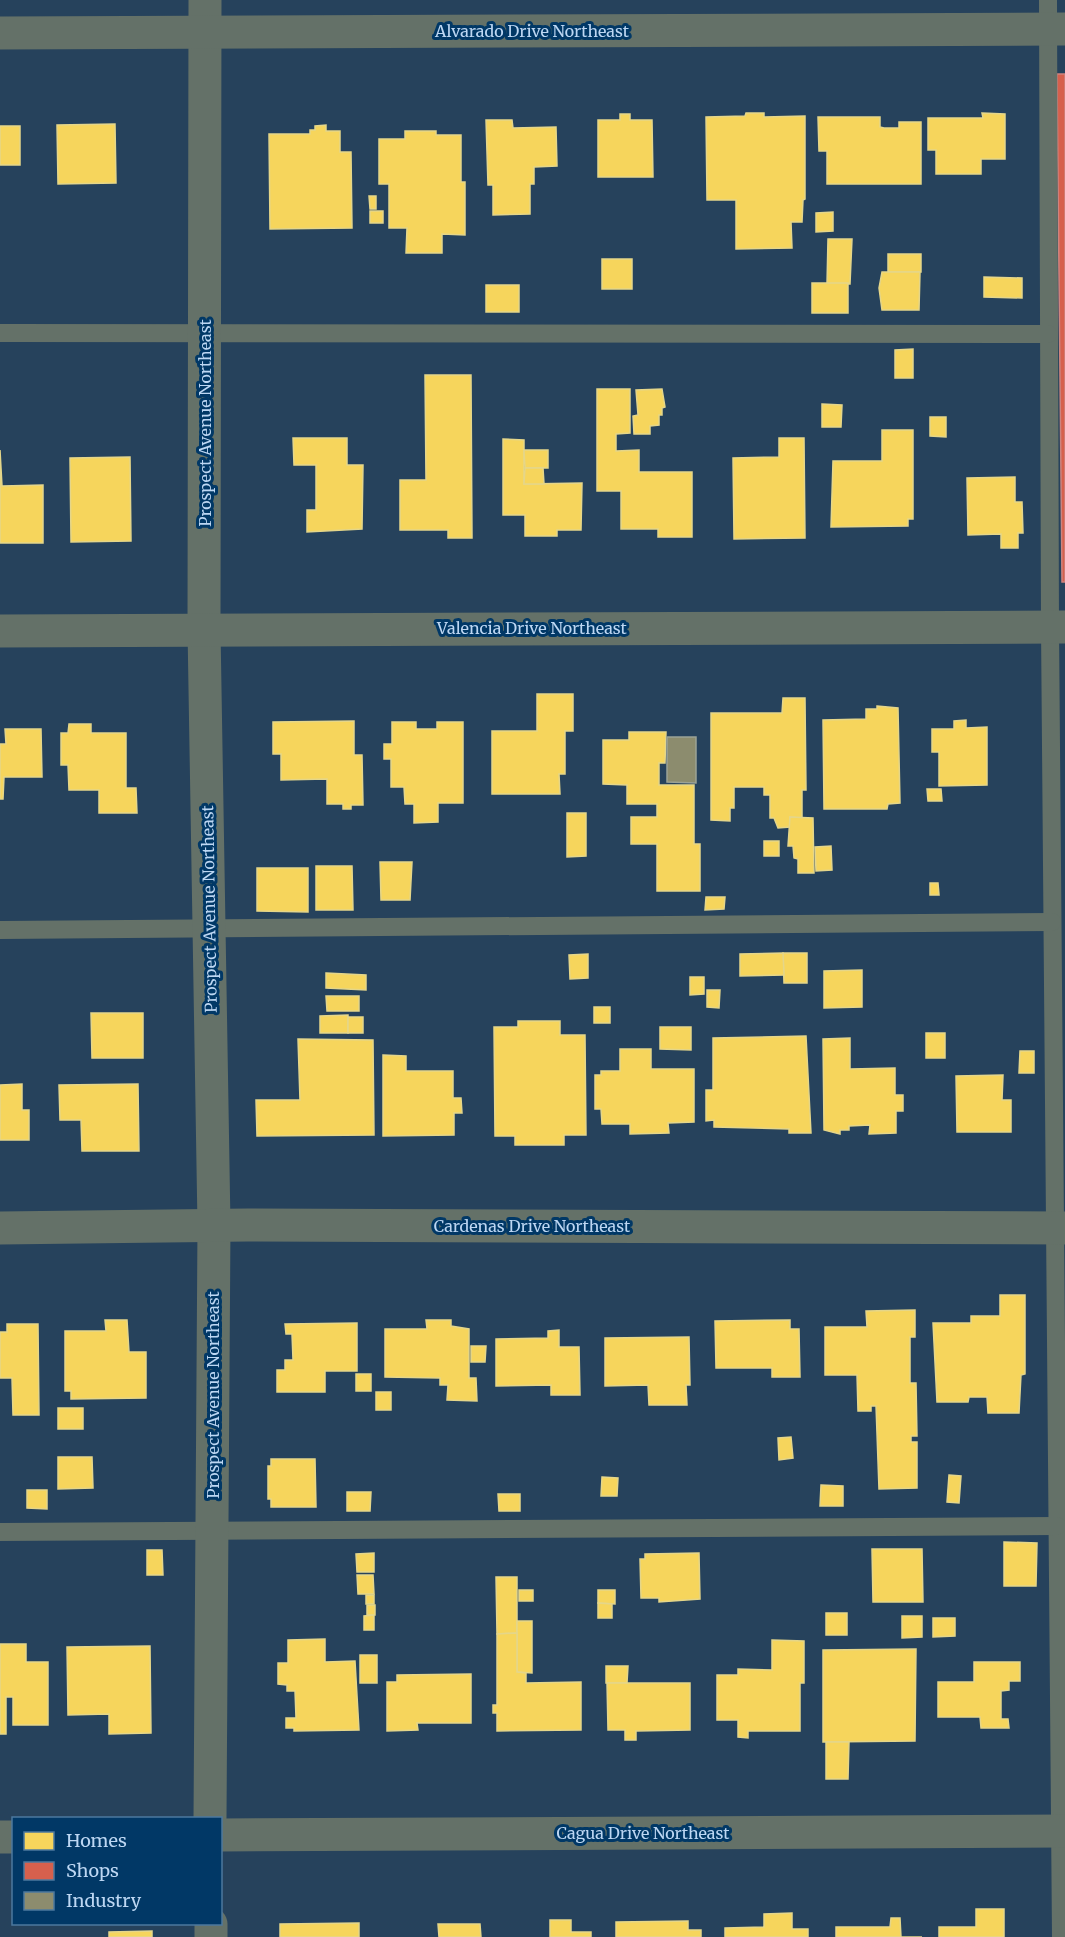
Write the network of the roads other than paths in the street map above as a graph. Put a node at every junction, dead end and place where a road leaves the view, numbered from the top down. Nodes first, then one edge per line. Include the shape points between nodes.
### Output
1 (205, 0) edge
2 (1054, 19) edge
3 (205, 32) junction
4 (0, 33) edge
5 (205, 332) junction
6 (0, 333) edge
7 (1048, 334) junction
8 (1057, 627) edge
9 (204, 629) junction
10 (0, 631) edge
11 (1052, 922) junction
12 (209, 928) junction
13 (0, 930) edge
14 (214, 1225) junction
15 (0, 1228) edge
16 (1060, 1228) edge
17 (1057, 1526) junction
18 (0, 1532) edge
19 (212, 1532) junction
20 (210, 1817) edge
21 (1062, 1831) edge
22 (222, 1835) edge
23 (1061, 1937) edge

1 - 3 street, Prospect Avenue Northeast
2 - 3 street, Alvarado Drive Northeast
2 - 7 lane
3 - 4 street, Alvarado Drive Northeast
3 - 5 street, Prospect Avenue Northeast
5 - 6 lane
5 - 7 lane
5 - 9 street, Prospect Avenue Northeast
7 - 8 lane
8 - 9 street, Valencia Drive Northeast
8 - 11 lane
9 - 10 street, Valencia Drive Northeast
9 - 12 street, Prospect Avenue Northeast
11 - 12 lane
11 - 16 lane
12 - 13 lane
12 - 14 street, Prospect Avenue Northeast
14 - 15 street, Cardenas Drive Northeast
14 - 16 street, Cardenas Drive Northeast
14 - 19 street, Prospect Avenue Northeast
16 - 17 lane
17 - 19 lane
17 - 21 lane
18 - 19 lane
19 - 20 street, Prospect Avenue Northeast
21 - 22 street, Cagua Drive Northeast
21 - 23 lane

